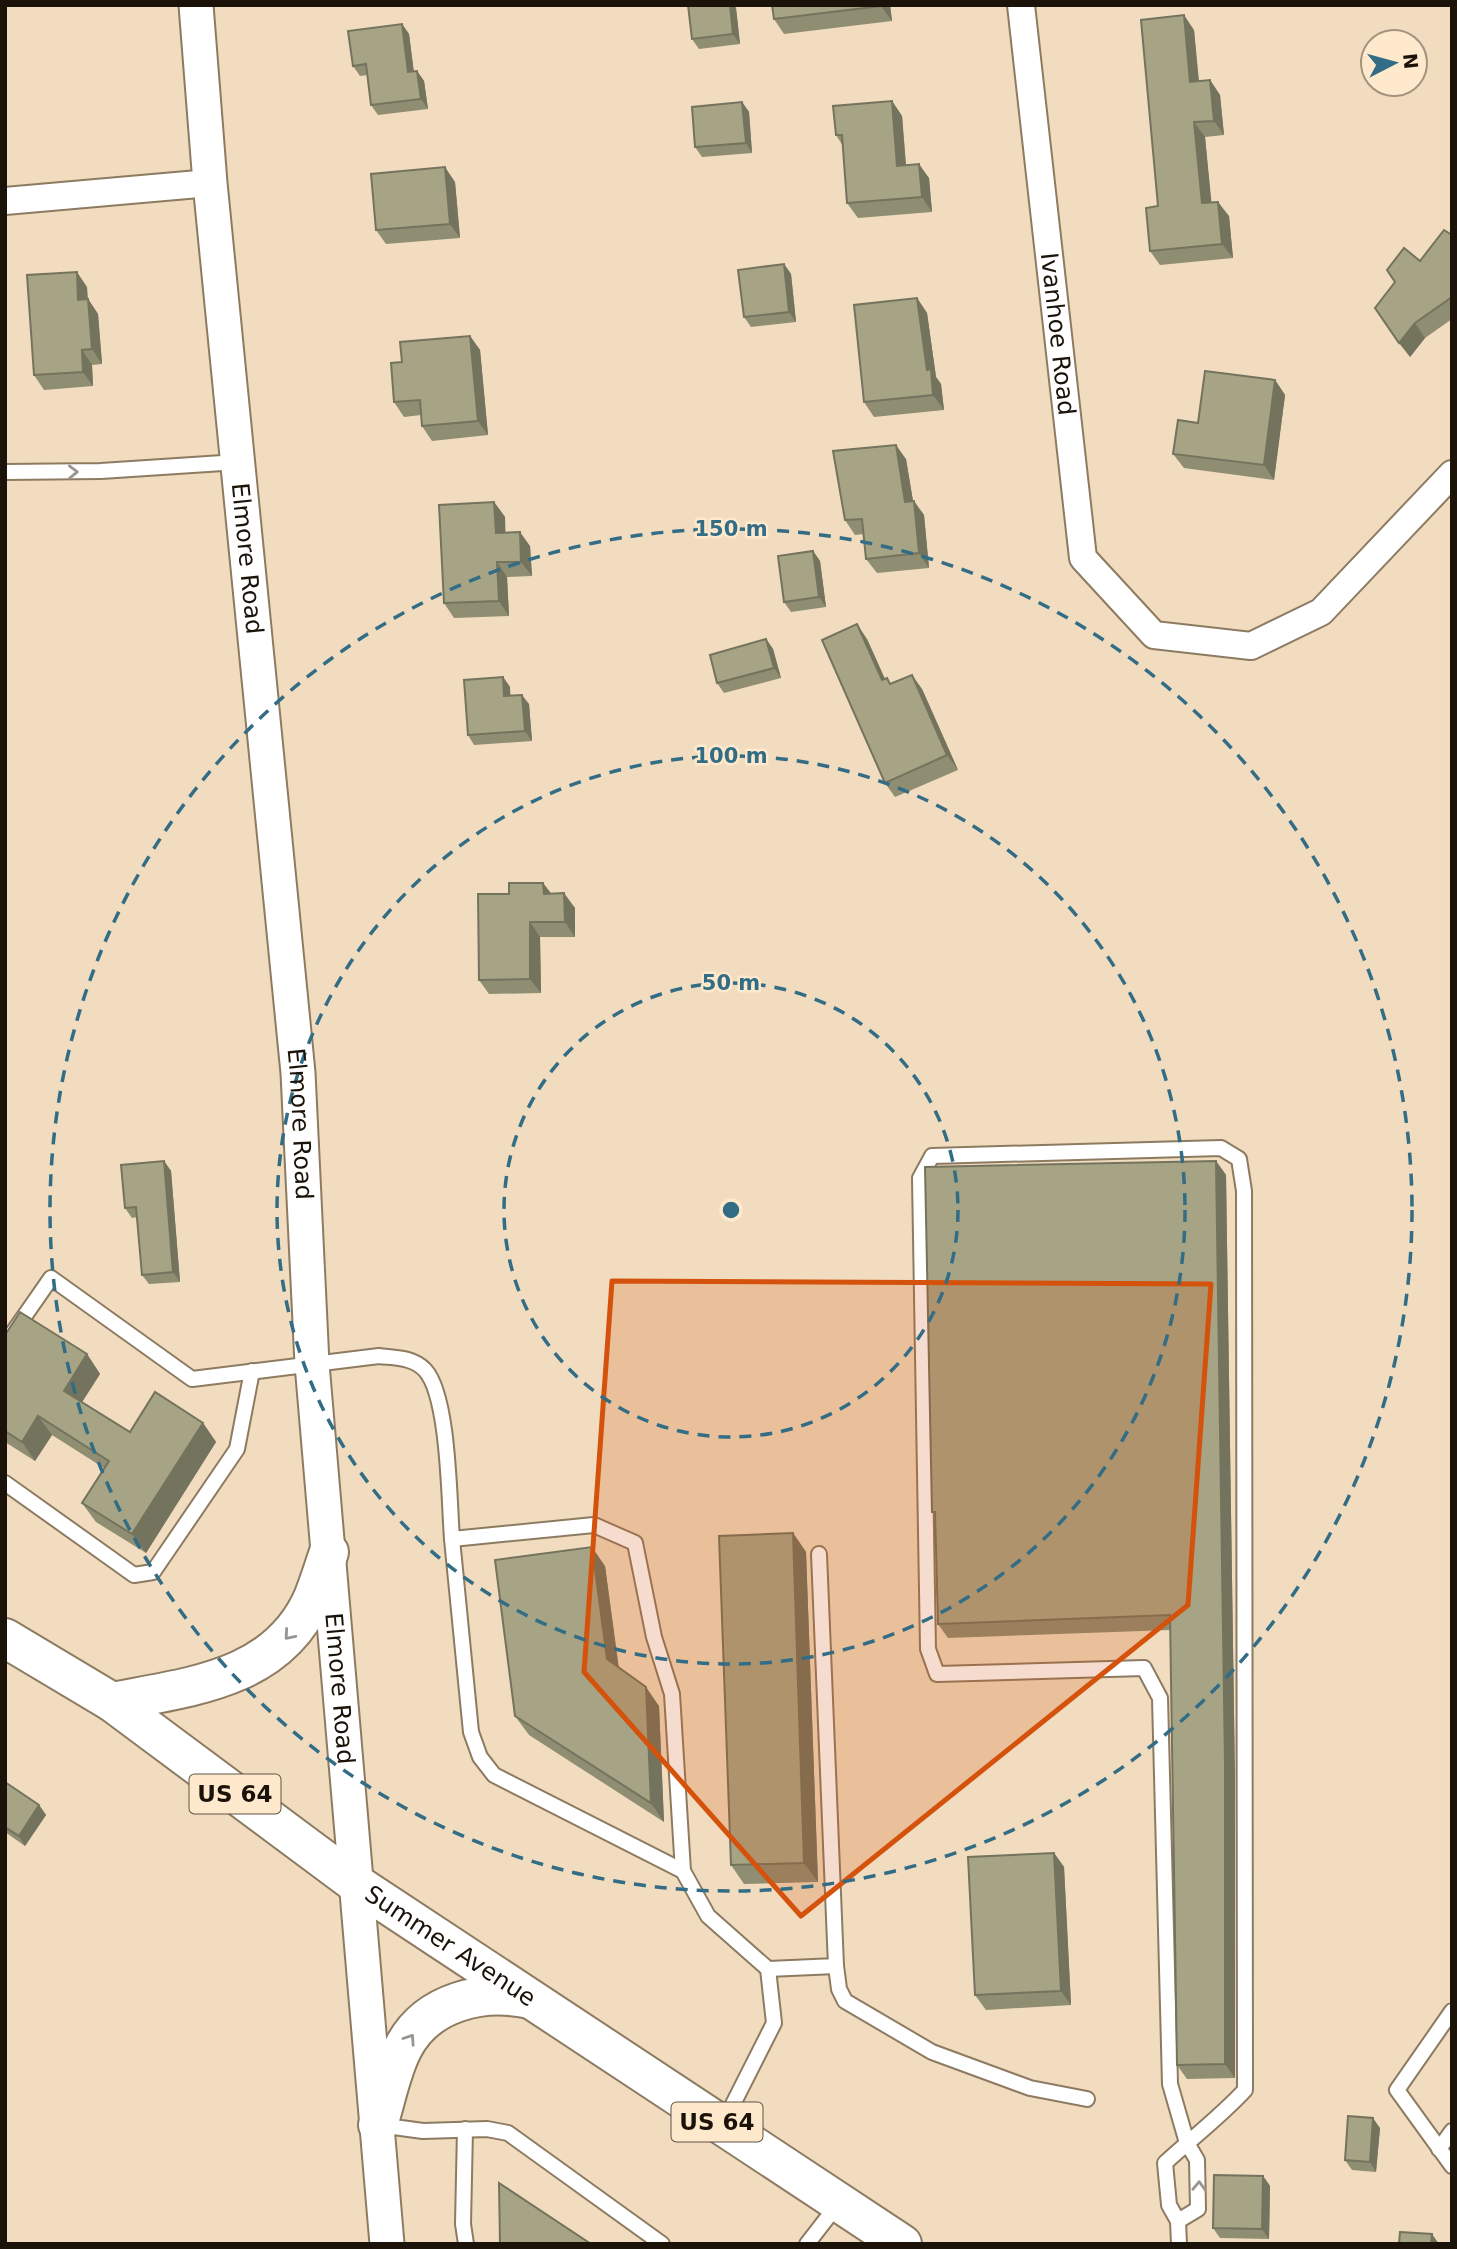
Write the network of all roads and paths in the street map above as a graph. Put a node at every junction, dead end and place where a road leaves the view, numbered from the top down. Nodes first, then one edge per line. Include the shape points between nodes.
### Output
1 (196, 5) edge
2 (1021, 5) edge
3 (210, 183) junction
4 (5, 201) edge
5 (239, 462) junction
6 (5, 472) edge
7 (1452, 474) edge
8 (5, 1344) edge
9 (312, 1364) junction
10 (252, 1371) junction
11 (5, 1483) edge
12 (452, 1539) junction
13 (329, 1552) junction
14 (819, 1555) dead end
15 (5, 1638) edge
16 (112, 1702) junction
17 (683, 1871) junction
18 (358, 1885) junction
19 (836, 1966) junction
20 (768, 1969) junction
21 (532, 2000) junction
22 (1452, 2011) edge
23 (1087, 2099) dead end
24 (378, 2125) junction
25 (722, 2125) junction
26 (466, 2129) junction
27 (1452, 2132) edge
28 (1186, 2143) junction
29 (1439, 2150) junction
30 (1452, 2166) edge
31 (839, 2202) junction
32 (1178, 2221) junction
33 (387, 2244) edge
34 (466, 2244) edge
35 (662, 2244) edge
36 (807, 2244) edge
37 (902, 2244) edge
38 (1179, 2244) edge

1 - 3 street, Elmore Road
2 - 7 street, Ivanhoe Road via 1083,558 1154,635 1251,646 1321,612
3 - 4 street
3 - 5 street, Elmore Road
6 -> 5 lane
5 - 9 street, Elmore Road via 298,1073
8 - 10 lane via 51,1278 192,1379
9 - 10 lane
9 - 12 lane via 379,1356 409,1359 425,1370 439,1398
9 - 13 street, Elmore Road
10 - 11 lane via 237,1449 153,1572 134,1574
12 - 17 lane via 471,1732 480,1757 494,1775
12 - 17 lane via 594,1525 635,1543 654,1637 672,1694
13 -> 16 main road via 313,1599 296,1628 257,1664 207,1684
13 - 18 street, Elmore Road
14 - 19 lane
15 - 16 main road, Summer Avenue / US 64
16 - 18 main road, Summer Avenue / US 64
17 - 20 lane via 708,1916
18 - 21 main road, Summer Avenue / US 64
18 - 24 street, Elmore Road
19 - 20 lane
19 - 23 lane via 845,2001 932,2052 1030,2088
20 - 25 lane via 774,2023
24 -> 21 main road via 403,2048 422,2021 450,2005 478,1997 503,1993
21 - 25 main road, Summer Avenue / US 64
22 - 29 lane via 1397,2090
24 - 26 lane via 423,2131
24 - 33 street, Elmore Road
25 - 31 main road, Summer Avenue / US 64
26 - 34 lane
26 - 35 lane via 508,2133
27 - 29 lane
28 - 28 lane via 1170,2084 1160,1698 1144,1668 937,1674 928,1649 919,1178 932,1156 1221,1148 1239,1159 1244,1191 1245,2090
28 - 32 lane via 1165,2163 1169,2205
32 -> 28 lane via 1198,2209 1198,2160
29 - 30 lane
31 - 36 lane
31 - 37 main road, Summer Avenue / US 64
32 - 38 lane

